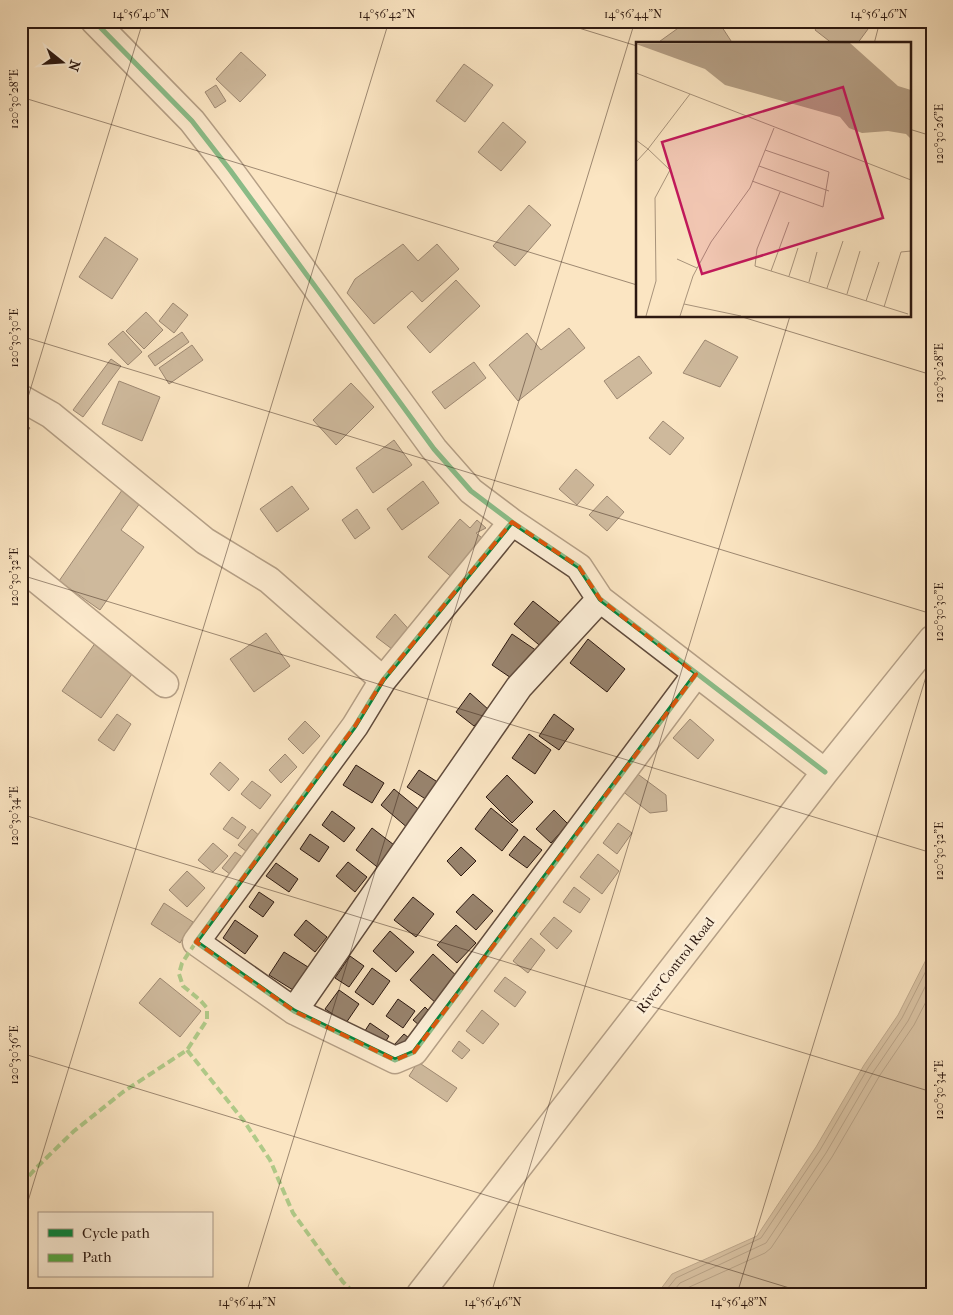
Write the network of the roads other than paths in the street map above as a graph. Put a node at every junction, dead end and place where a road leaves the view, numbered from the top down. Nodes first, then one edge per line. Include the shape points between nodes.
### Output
1 (94, 21) edge
2 (21, 398) edge
3 (512, 522) junction
4 (21, 567) edge
5 (600, 599) junction
6 (932, 639) edge
7 (696, 674) junction
8 (383, 680) junction
9 (165, 684) dead end
10 (825, 772) junction
11 (294, 1011) junction
12 (420, 1294) edge

1 - 3 street via 192,121 434,449 471,490
2 - 8 street via 51,415 205,541 269,580
3 - 5 street via 578,567
3 - 8 street
4 - 9 street
5 - 7 street
5 - 11 street via 519,687
6 - 10 street, River Control Road
7 - 10 street
7 - 11 street via 414,1052 395,1060
8 - 11 street via 355,726 196,942
10 - 12 street, River Control Road

